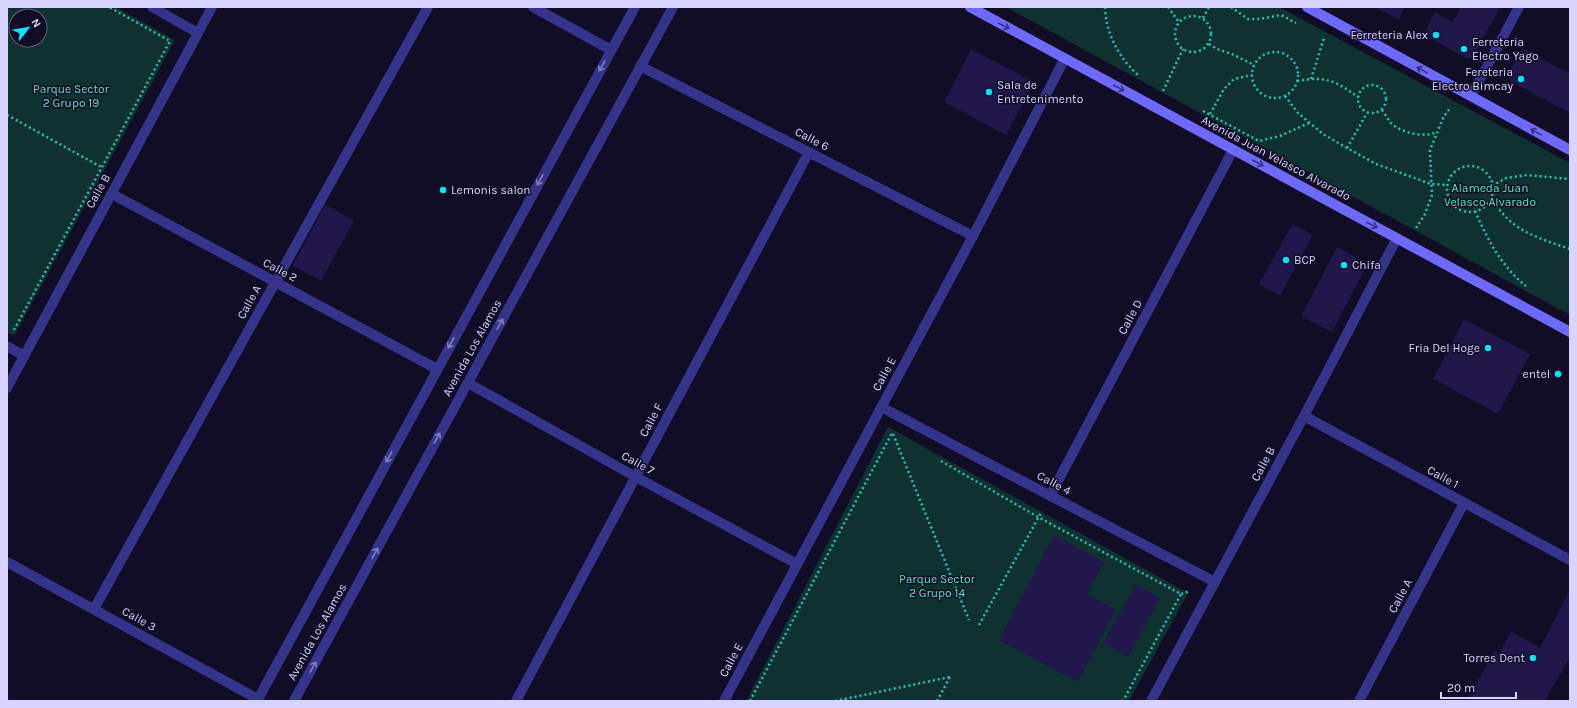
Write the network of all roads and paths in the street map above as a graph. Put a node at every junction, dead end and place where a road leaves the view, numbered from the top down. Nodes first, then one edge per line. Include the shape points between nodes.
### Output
1 (109, 7) edge
2 (152, 7) edge
3 (212, 7) edge
4 (428, 7) edge
5 (533, 7) edge
6 (635, 7) edge
7 (672, 7) edge
8 (970, 7) edge
9 (1104, 7) edge
10 (1168, 7) edge
11 (1209, 7) edge
12 (1231, 7) edge
13 (1308, 7) edge
14 (1519, 7) edge
15 (1202, 18) junction
16 (1180, 22) junction
17 (1300, 25) dead end
18 (198, 33) junction
19 (1318, 35) dead end
20 (1209, 44) junction
21 (1183, 49) junction
22 (611, 50) junction
23 (1065, 58) junction
24 (1254, 65) junction
25 (640, 66) junction
26 (1252, 75) junction
27 (1310, 79) junction
28 (1144, 81) dead end
29 (1297, 81) junction
30 (1157, 88) dead end
31 (1163, 91) junction
32 (1170, 94) dead end
33 (1467, 94) junction
34 (1284, 96) junction
35 (1358, 97) junction
36 (1197, 108) dead end
37 (1382, 110) junction
38 (1367, 112) junction
39 (1210, 114) junction
40 (7, 115) edge
41 (1309, 122) junction
42 (1436, 132) junction
43 (1347, 148) junction
44 (1233, 150) junction
45 (1570, 150) edge
46 (809, 152) junction
47 (102, 167) junction
48 (121, 178) junction
49 (1570, 179) edge
50 (1431, 184) junction
51 (1448, 185) junction
52 (1492, 186) junction
53 (112, 194) junction
54 (1491, 197) junction
55 (1475, 211) junction
56 (973, 236) junction
57 (1397, 238) junction
58 (1407, 244) junction
59 (1570, 249) edge
60 (275, 282) junction
61 (1528, 288) dead end
62 (13, 332) dead end
63 (1570, 332) edge
64 (7, 346) edge
65 (24, 356) junction
66 (437, 369) junction
67 (468, 383) junction
68 (7, 388) edge
69 (881, 407) junction
70 (1304, 416) junction
71 (892, 433) junction
72 (899, 437) dead end
73 (939, 460) dead end
74 (636, 477) junction
75 (1050, 496) junction
76 (1464, 503) junction
77 (1038, 517) junction
78 (1570, 560) edge
79 (7, 562) edge
80 (797, 564) junction
81 (1215, 582) junction
82 (94, 609) junction
83 (970, 620) dead end
84 (978, 625) dead end
85 (258, 700) edge
86 (294, 701) edge
87 (516, 701) edge
88 (724, 701) edge
89 (750, 701) edge
90 (835, 701) edge
91 (937, 701) edge
92 (1123, 701) edge
93 (1151, 701) edge
94 (1359, 701) edge

1 - 47 path via 170,41
2 - 18 street
3 - 18 street, Calle B
4 - 60 street, Calle A
5 - 22 street
6 - 22 street, Avenida Los Alamos
7 - 25 street, Avenida Los Alamos
8 -> 23 main road, Avenida Juan Velasco Alvarado
9 - 28 path via 1113,43 1129,67
10 - 16 path
11 - 15 path
12 - 17 path via 1248,19 1281,15
33 -> 13 main road
14 - 33 street
15 - 16 path via 1190,16
15 - 20 path via 1211,27
16 - 21 path via 1176,27 1176,40
18 - 48 street, Calle B
19 - 27 path via 1324,38
20 - 21 path via 1200,52 1188,52
20 - 24 path
21 - 31 path
22 -> 66 street, Avenida Los Alamos
23 -> 44 main road, Avenida Juan Velasco Alvarado
23 - 56 street, Calle E
24 - 26 path
24 - 29 path via 1258,58 1271,52 1286,54 1296,66
25 - 46 street, Calle 6
67 -> 25 street, Avenida Los Alamos
26 - 34 path via 1254,85 1262,94 1273,98
26 - 39 path via 1234,79 1224,90
27 - 29 path
27 - 35 path via 1339,83
29 - 34 path
30 - 31 path
31 - 32 path
33 - 42 path via 1444,116
45 -> 33 main road
34 - 41 path
35 - 37 path via 1359,92 1366,86 1379,86 1387,97
35 - 38 path via 1360,106
36 - 39 path
37 - 38 path via 1375,113
37 - 42 path via 1392,124 1404,130 1418,135
38 - 43 path
39 - 41 path via 1259,141 1280,136
40 - 47 path
41 - 43 path
42 - 50 path via 1430,150
43 - 50 path via 1376,164
44 -> 57 main road, Avenida Juan Velasco Alvarado
44 - 75 street, Calle D
46 - 56 street, Calle 6
46 - 74 street, Calle F
47 - 48 path
47 - 62 path
48 - 53 street, Calle B
49 - 52 path via 1527,175 1506,178
50 - 51 path
50 - 58 path via 1432,195 1425,214
51 - 52 path via 1454,173 1471,166 1483,170 1491,180
51 - 55 path via 1448,192 1454,205 1468,212
52 - 54 path
53 - 60 street, Calle 2
53 - 65 street, Calle B
54 - 55 path via 1488,204
54 - 59 path via 1504,216 1523,230
55 - 61 path via 1496,254 1513,275
56 - 69 street, Calle E
57 - 58 main road, Avenida Juan Velasco Alvarado
57 - 70 street, Calle B
58 - 63 main road, Avenida Juan Velasco Alvarado
60 - 66 street, Calle 2
60 - 82 street, Calle A
64 - 65 street
65 - 68 street, Calle B
66 -> 85 street, Avenida Los Alamos
67 - 74 street, Calle 7
86 -> 67 street, Avenida Los Alamos
69 - 71 path
69 - 75 street, Calle 4
69 - 80 street, Calle E
70 - 76 street, Calle 1
70 - 81 street, Calle B
71 - 72 path
71 - 83 path
71 - 89 path
73 - 77 path
74 - 80 street, Calle 7
74 - 87 street, Calle F
75 - 77 path
75 - 81 street, Calle 4
76 - 78 street, Calle 1
76 - 94 street, Calle A
77 - 84 path
77 - 92 path via 1181,594
79 - 82 street, Calle 3
80 - 88 street, Calle E
81 - 93 street, Calle B
82 - 85 street, Calle 3
90 - 91 path via 950,677

